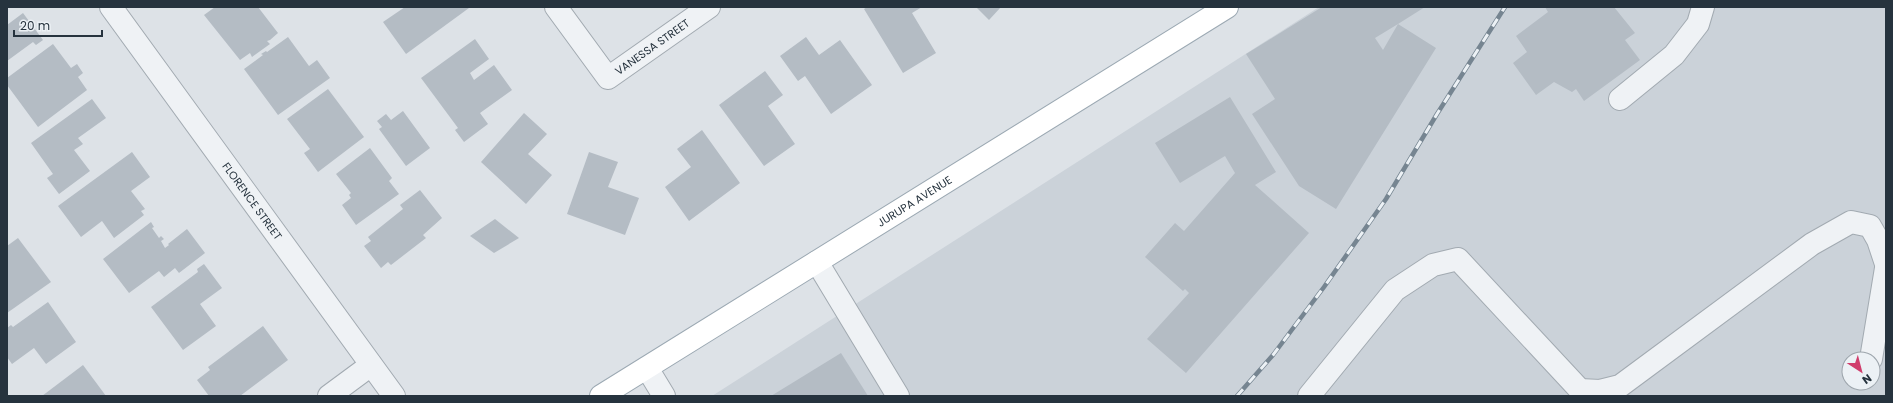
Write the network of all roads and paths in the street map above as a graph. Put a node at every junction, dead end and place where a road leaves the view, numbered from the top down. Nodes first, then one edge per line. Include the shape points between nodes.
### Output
1 (111, 7) edge
2 (556, 7) edge
3 (709, 7) edge
4 (1227, 7) edge
5 (1703, 7) edge
6 (1620, 98) dead end
7 (817, 262) junction
8 (1886, 264) edge
9 (1886, 268) edge
10 (1872, 351) edge
11 (371, 365) junction
12 (647, 368) junction
13 (329, 396) edge
14 (394, 396) edge
15 (601, 396) edge
16 (664, 396) edge
17 (898, 396) edge
18 (1309, 396) edge

1 - 11 street, FLORENCE STREET
2 - 3 street, VANESSA STREET via 608,78
4 - 7 main road, JURUPA AVENUE
5 - 6 street via 1698,24 1674,56
7 - 12 main road, JURUPA AVENUE
7 - 17 street
8 - 18 street via 1870,226 1851,222 1812,244 1620,386 1600,391 1580,390 1458,259 1433,265 1395,290
9 - 10 street
11 - 13 street
11 - 14 street, FLORENCE STREET
12 - 15 main road, JURUPA AVENUE
12 - 16 street

